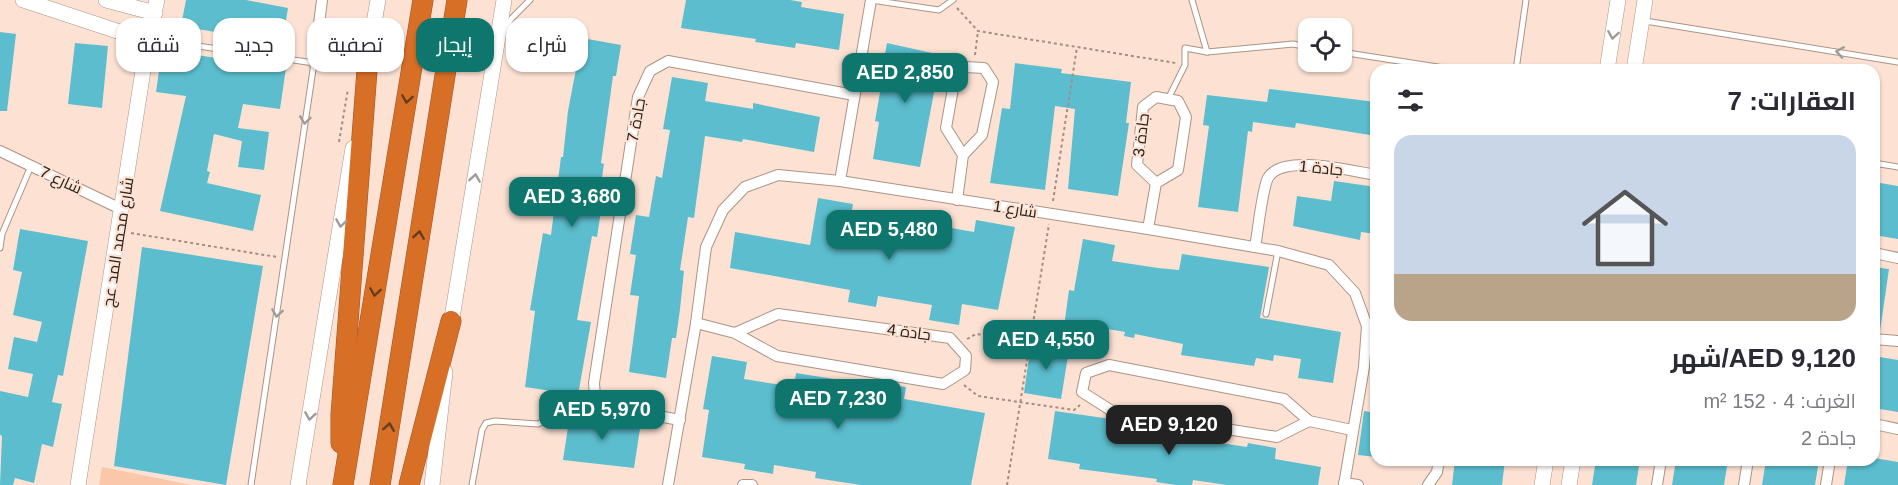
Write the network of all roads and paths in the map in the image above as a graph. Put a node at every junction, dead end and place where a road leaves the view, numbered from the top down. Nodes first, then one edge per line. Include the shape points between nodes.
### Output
1 (23, 0) edge
2 (106, 0) edge
3 (322, 0) edge
4 (378, 0) edge
5 (423, 0) edge
6 (457, 0) edge
7 (506, 0) edge
8 (530, 0) edge
9 (871, 0) edge
10 (1192, 0) edge
11 (1526, 0) edge
12 (1618, 0) edge
13 (1645, 0) edge
14 (952, 1) edge
15 (156, 6) edge
16 (320, 18) edge
17 (375, 18) edge
18 (1641, 21) junction
19 (116, 31) edge
20 (978, 31) junction
21 (498, 36) junction
22 (1298, 45) edge
23 (201, 47) edge
24 (1077, 47) junction
25 (1207, 52) junction
26 (1352, 54) edge
27 (307, 62) edge
28 (1898, 62) edge
29 (1418, 64) edge
30 (1517, 64) edge
31 (1608, 64) edge
32 (1635, 64) edge
33 (1185, 65) junction
34 (974, 67) junction
35 (143, 72) edge
36 (313, 72) edge
37 (366, 72) edge
38 (367, 72) edge
39 (855, 95) junction
40 (1168, 99) junction
41 (0, 151) edge
42 (963, 155) junction
43 (1880, 164) edge
44 (31, 166) junction
45 (1898, 167) edge
46 (1370, 173) edge
47 (840, 181) junction
48 (1156, 183) junction
49 (957, 200) junction
50 (123, 210) junction
51 (1051, 214) junction
52 (1148, 229) junction
53 (119, 231) junction
54 (1255, 247) junction
55 (0, 248) edge
56 (1278, 251) junction
57 (1880, 255) edge
58 (285, 258) junction
59 (1898, 258) edge
60 (1266, 314) dead end
61 (451, 321) junction
62 (696, 323) junction
63 (735, 333) junction
64 (1030, 339) junction
65 (1880, 340) edge
66 (1898, 341) edge
67 (957, 345) junction
68 (1101, 368) junction
69 (954, 377) junction
70 (1089, 396) junction
71 (595, 397) junction
72 (1021, 402) junction
73 (680, 420) junction
74 (1309, 421) junction
75 (1880, 425) edge
76 (1898, 429) edge
77 (1352, 430) junction
78 (1438, 466) edge
79 (1545, 466) edge
80 (1572, 466) edge
81 (1660, 466) edge
82 (1747, 466) edge
83 (1829, 466) edge
84 (1344, 484) edge
85 (78, 485) edge
86 (251, 485) edge
87 (298, 485) edge
88 (342, 485) edge
89 (380, 485) edge
90 (409, 485) edge
91 (432, 485) edge
92 (472, 485) edge
93 (668, 485) edge
94 (743, 485) edge
95 (752, 485) edge
96 (1007, 485) edge
97 (1358, 485) edge
98 (1428, 485) edge
99 (1542, 485) edge
100 (1569, 485) edge
101 (1657, 485) edge
102 (1744, 485) edge
103 (1826, 485) edge

1 - 19 main road
2 - 15 main road
3 - 16 street
4 - 17 main road
5 -> 88 highway
89 -> 6 highway
7 - 21 main road
8 - 21 lane
9 - 14 lane via 939,10
9 - 39 street
10 - 25 lane
11 - 30 lane
12 -> 31 main road
13 - 18 main road
14 - 20 path
28 -> 18 lane
18 - 32 main road
20 - 24 path
20 - 34 path
61 -> 21 main road
22 - 25 lane
23 - 27 lane
24 - 33 path
24 - 51 path
25 - 33 lane via 1185,48
26 - 29 lane
33 - 40 lane
34 - 42 street via 965,67 955,77 946,128
34 - 42 street via 984,68 993,82 982,135
35 - 50 main road, شارع محمد المد عج
36 -> 58 lane
37 -> 87 main road
38 - 88 highway via 340,415
39 - 47 street
39 - 71 street, جادة 7 via 668,61 650,71 638,97
40 - 48 street, جادة 3 via 1178,101 1186,117 1178,170
40 - 48 street, جادة 3 via 1156,97 1143,107 1137,165
41 - 44 street, شارع 7
42 - 49 street
43 - 45 lane
44 - 50 street, شارع 7
44 - 55 lane via 2,234
46 - 54 street, جادة 1 via 1296,164 1280,167 1268,178
47 - 49 street, شارع 1
47 - 62 street, شارع 1 via 778,175 745,187 723,210 706,247
48 - 52 street
49 - 51 street, شارع 1
50 - 53 main road, شارع محمد المد عج
51 - 52 street, شارع 1
51 - 64 path
52 - 54 street, شارع 1
53 - 58 path
53 - 85 main road, شارع محمد المد عج
54 - 56 street, شارع 1
56 - 60 lane
56 - 77 street, شارع 1 via 1329,266 1355,293 1367,326
57 - 59 street
58 -> 86 lane
61 - 90 highway
61 - 91 main road
62 - 63 street
62 - 73 street, شارع 1
63 - 67 street, جادة 4 via 778,314 950,338
63 - 69 street via 777,356 943,384
64 - 67 path via 976,334
64 - 68 path via 1082,350
64 - 72 path
65 - 66 street
67 - 69 street via 966,356 965,370
68 - 70 street via 1086,373 1082,392
68 - 74 street via 1109,365 1284,399
69 - 72 path via 978,396
70 - 72 path via 1074,410
70 - 74 street via 1112,411 1277,437
71 - 73 street via 603,406
71 - 92 lane via 538,424 486,423
72 - 96 path
73 - 93 street, شارع 1
74 - 77 street
75 - 76 street
77 - 84 street, شارع 1
78 - 98 street
79 - 99 main road
80 - 100 main road
81 - 101 street
82 - 102 street
83 - 103 street
84 - 97 street
94 - 95 street

